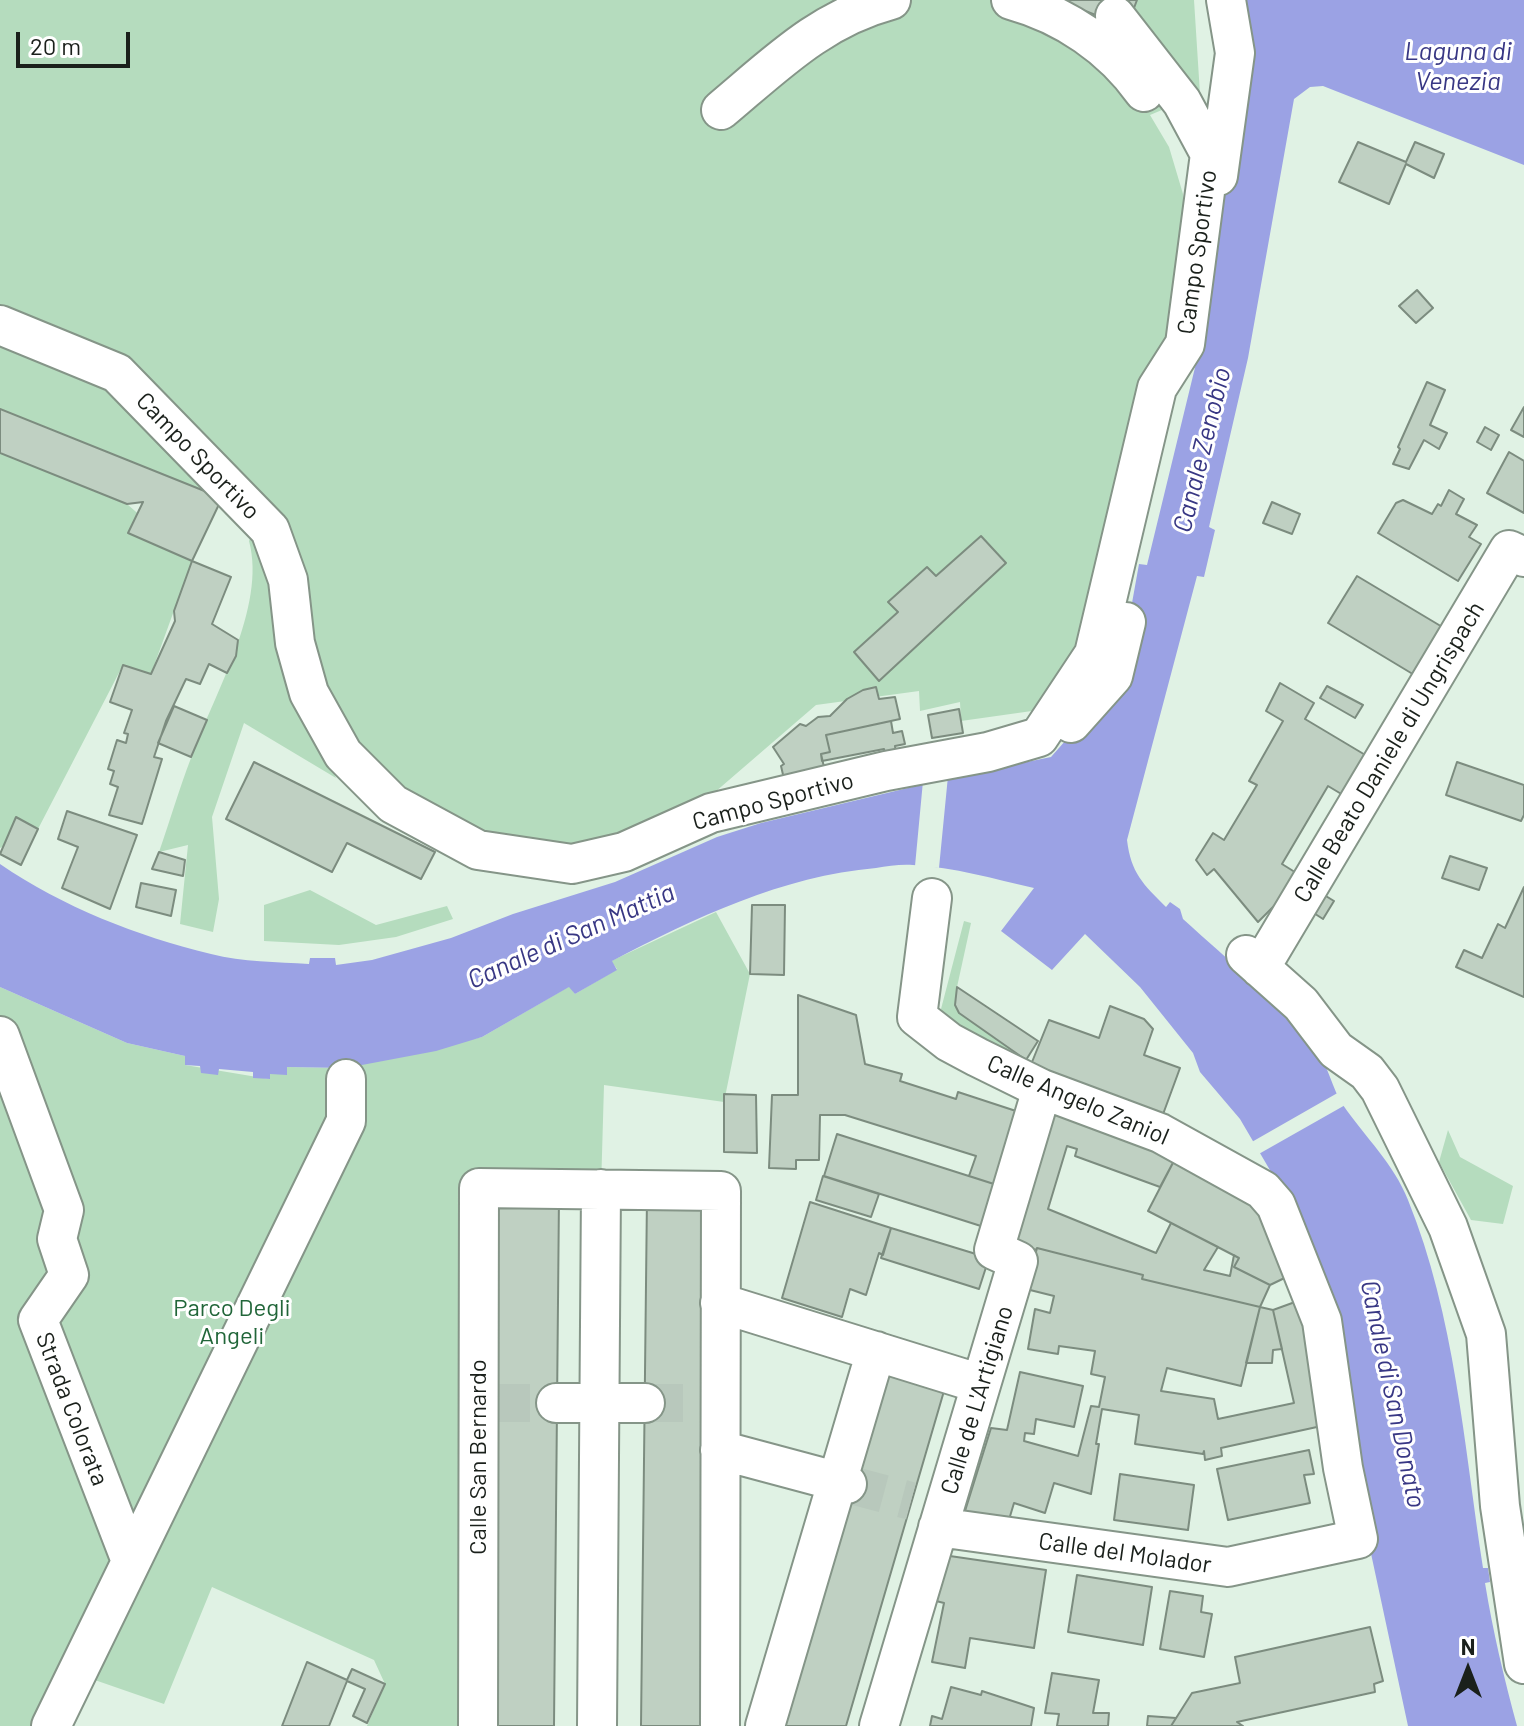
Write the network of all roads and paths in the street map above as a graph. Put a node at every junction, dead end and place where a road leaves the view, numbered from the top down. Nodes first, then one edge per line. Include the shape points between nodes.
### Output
1 (891, 0) edge
2 (1011, 0) edge
3 (1226, 0) edge
4 (1115, 16) dead end
5 (721, 110) dead end
6 (1204, 199) junction
7 (0, 325) edge
8 (1524, 557) edge
9 (988, 752) junction
10 (932, 898) dead end
11 (2, 1045) edge
12 (346, 1079) dead end
13 (1042, 1089) junction
14 (601, 1189) junction
15 (720, 1303) junction
16 (876, 1351) junction
17 (981, 1384) junction
18 (556, 1403) tunnel mouth
19 (599, 1403) junction
20 (645, 1403) tunnel mouth
21 (720, 1450) junction
22 (842, 1483) junction
23 (1512, 1506) edge
24 (931, 1513) junction
25 (1358, 1539) joint
26 (131, 1561) junction
27 (1519, 1611) edge
28 (1524, 1664) edge
29 (51, 1726) edge
30 (478, 1726) edge
31 (597, 1726) edge
32 (720, 1726) edge
33 (765, 1726) edge
34 (879, 1726) edge

1 - 5 street via 813,34
2 - 6 street via 1052,14 1121,63 1158,112
3 - 9 street via 1235,53 1195,346 1124,610 1113,676 1047,750 990,763
4 - 6 street, Campo Sportivo via 1182,102 1210,154
6 - 9 street, Campo Sportivo via 1185,344 1157,388 1094,654 1039,737
7 - 9 street, Campo Sportivo via 117,373 270,530 288,580 295,643 309,693 343,754 393,804 478,850 572,864 624,852 711,813 931,769
8 - 23 street, Calle Beato Daniele di Ungrispach via 1509,550 1253,962 1336,1050 1367,1072 1368,1084 1380,1089 1448,1227 1486,1334
10 - 13 street, Calle Angelo Zaniol via 917,1017 949,1042
11 - 26 street, Strada Colorata via 64,1210 57,1239 69,1275 38,1320
12 - 26 street via 346,1121
13 - 17 street, Calle de L'Artigiano via 994,1250 1018,1261
13 - 25 street, Calle Angelo Zaniol via 1227,1164 1276,1205 1322,1321
14 - 15 street via 721,1191
14 - 19 street
14 - 30 street, Calle San Bernardo via 479,1188 485,1403
15 - 16 street
15 - 21 street
16 - 17 street
16 - 22 street
17 - 24 street, Calle de L'Artigiano
18 - 19 street
19 - 20 street
19 - 31 street
21 - 22 street
21 - 32 street
22 - 33 street
23 - 27 street
24 - 25 street, Calle del Molador via 1228,1567
24 - 34 street, Calle de L'Artigiano
26 - 29 street
27 - 28 street

